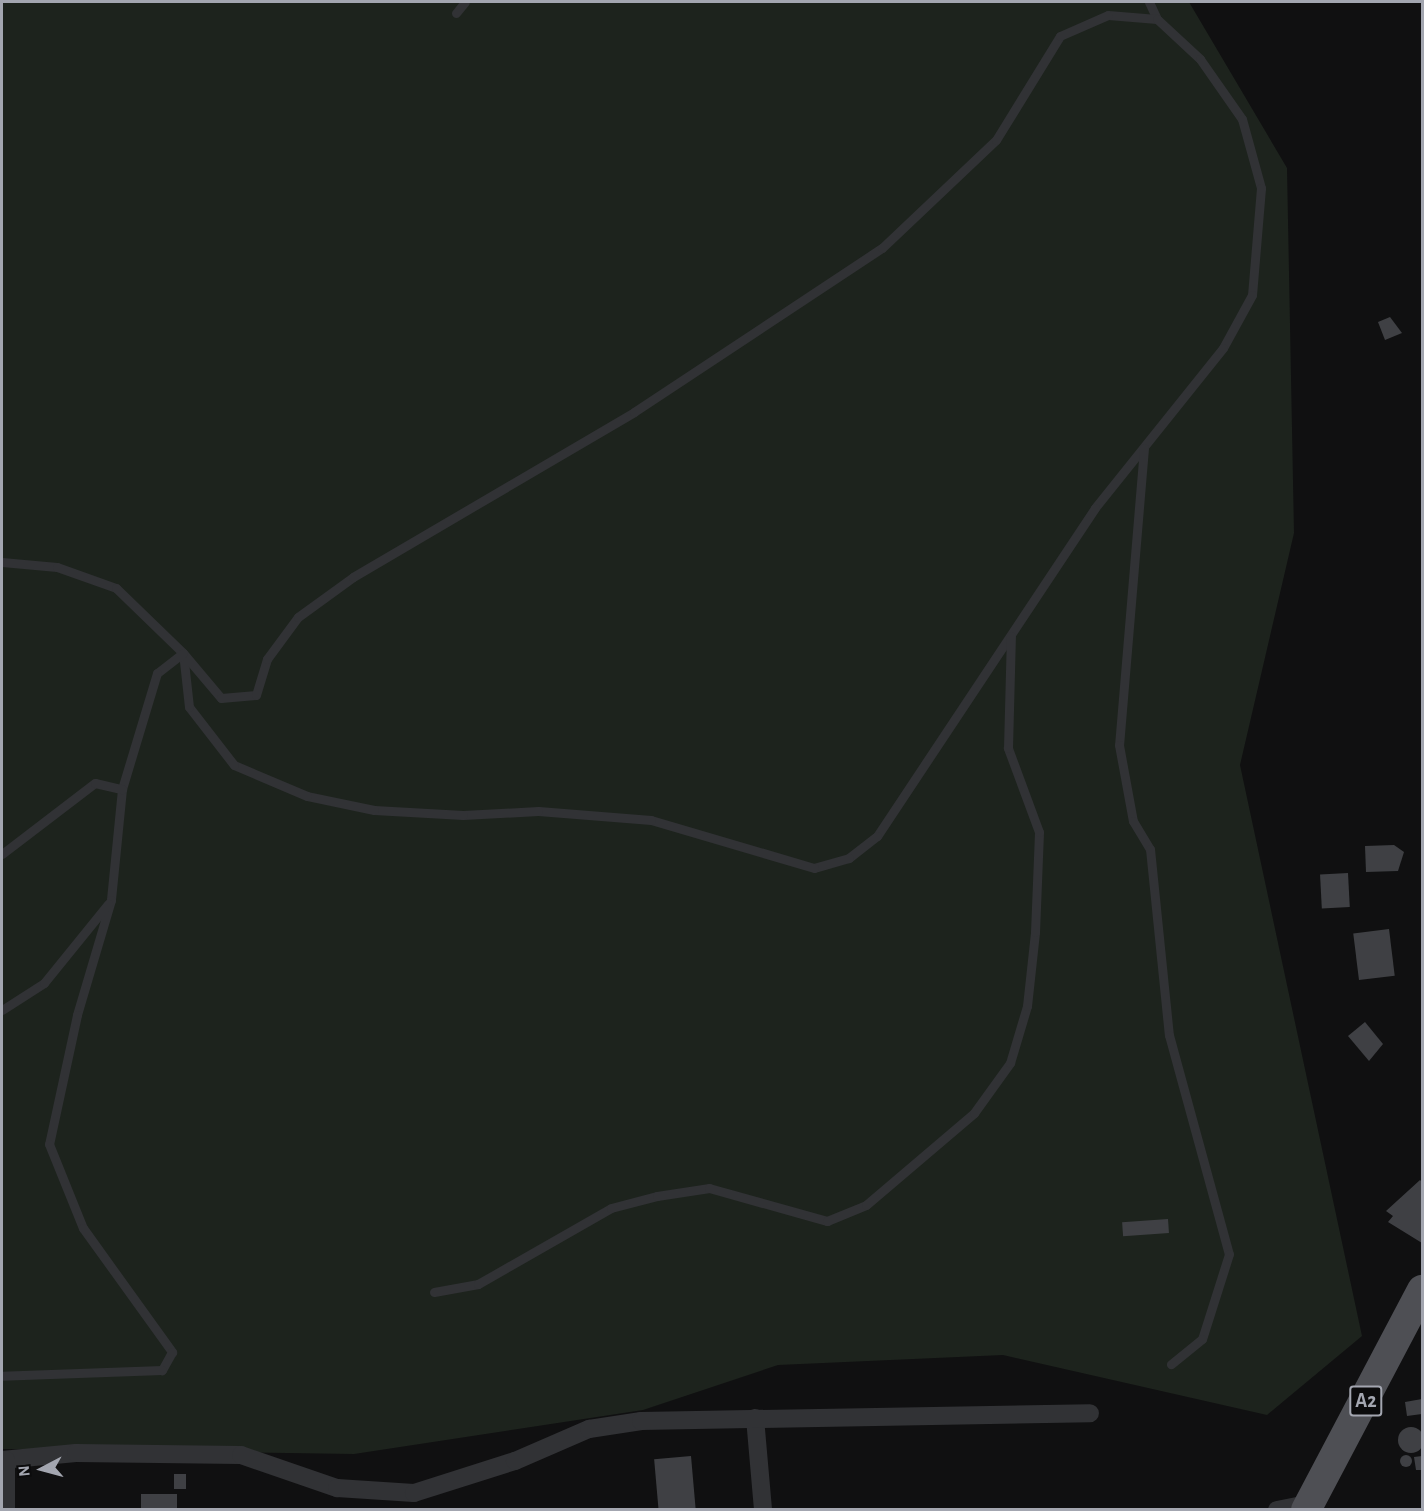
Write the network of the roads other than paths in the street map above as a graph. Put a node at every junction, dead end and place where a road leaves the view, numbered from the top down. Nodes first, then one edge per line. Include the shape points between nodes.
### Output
1 (465, 2) edge
2 (1149, 2) edge
3 (456, 13) dead end
4 (1157, 19) junction
5 (1144, 448) junction
6 (2, 562) edge
7 (1011, 633) junction
8 (183, 653) junction
9 (122, 789) junction
10 (2, 854) edge
11 (111, 900) junction
12 (2, 1010) edge
13 (1422, 1290) edge
14 (434, 1292) dead end
15 (1171, 1364) dead end
16 (2, 1376) edge
17 (1090, 1413) dead end
18 (755, 1418) junction
19 (4, 1460) edge
20 (1307, 1507) edge
21 (6, 1509) edge
22 (763, 1509) edge
23 (1277, 1509) edge

1 - 3 lane
2 - 4 lane
4 - 5 lane via 1200,59 1242,119 1261,188 1252,295 1223,348
4 - 8 lane via 1108,15 1060,36 996,140 882,248 634,412 353,578 298,617 267,659 256,695 221,698
5 - 7 lane via 1095,508
5 - 15 lane via 1119,745 1133,821 1150,849 1169,1035 1229,1254 1202,1339
6 - 8 lane via 57,567 116,588
7 - 8 lane via 877,836 849,858 814,868 651,820 538,811 463,815 374,810 307,796 234,765 189,707
7 - 14 lane via 1008,748 1039,832 1035,932 1027,1006 1010,1063 974,1113 866,1205 827,1221 709,1188 657,1196 611,1208 478,1284
8 - 9 lane via 158,673
9 - 10 lane via 95,783
9 - 11 lane
11 - 12 lane via 44,983
11 - 16 lane via 77,1015 48,1144 83,1228 172,1352 162,1370
13 - 20 main road, A2
17 - 18 street
18 - 19 street via 641,1421 589,1429 515,1461 414,1493 337,1488 241,1455 76,1453
18 - 22 street
19 - 21 street
20 - 23 street

